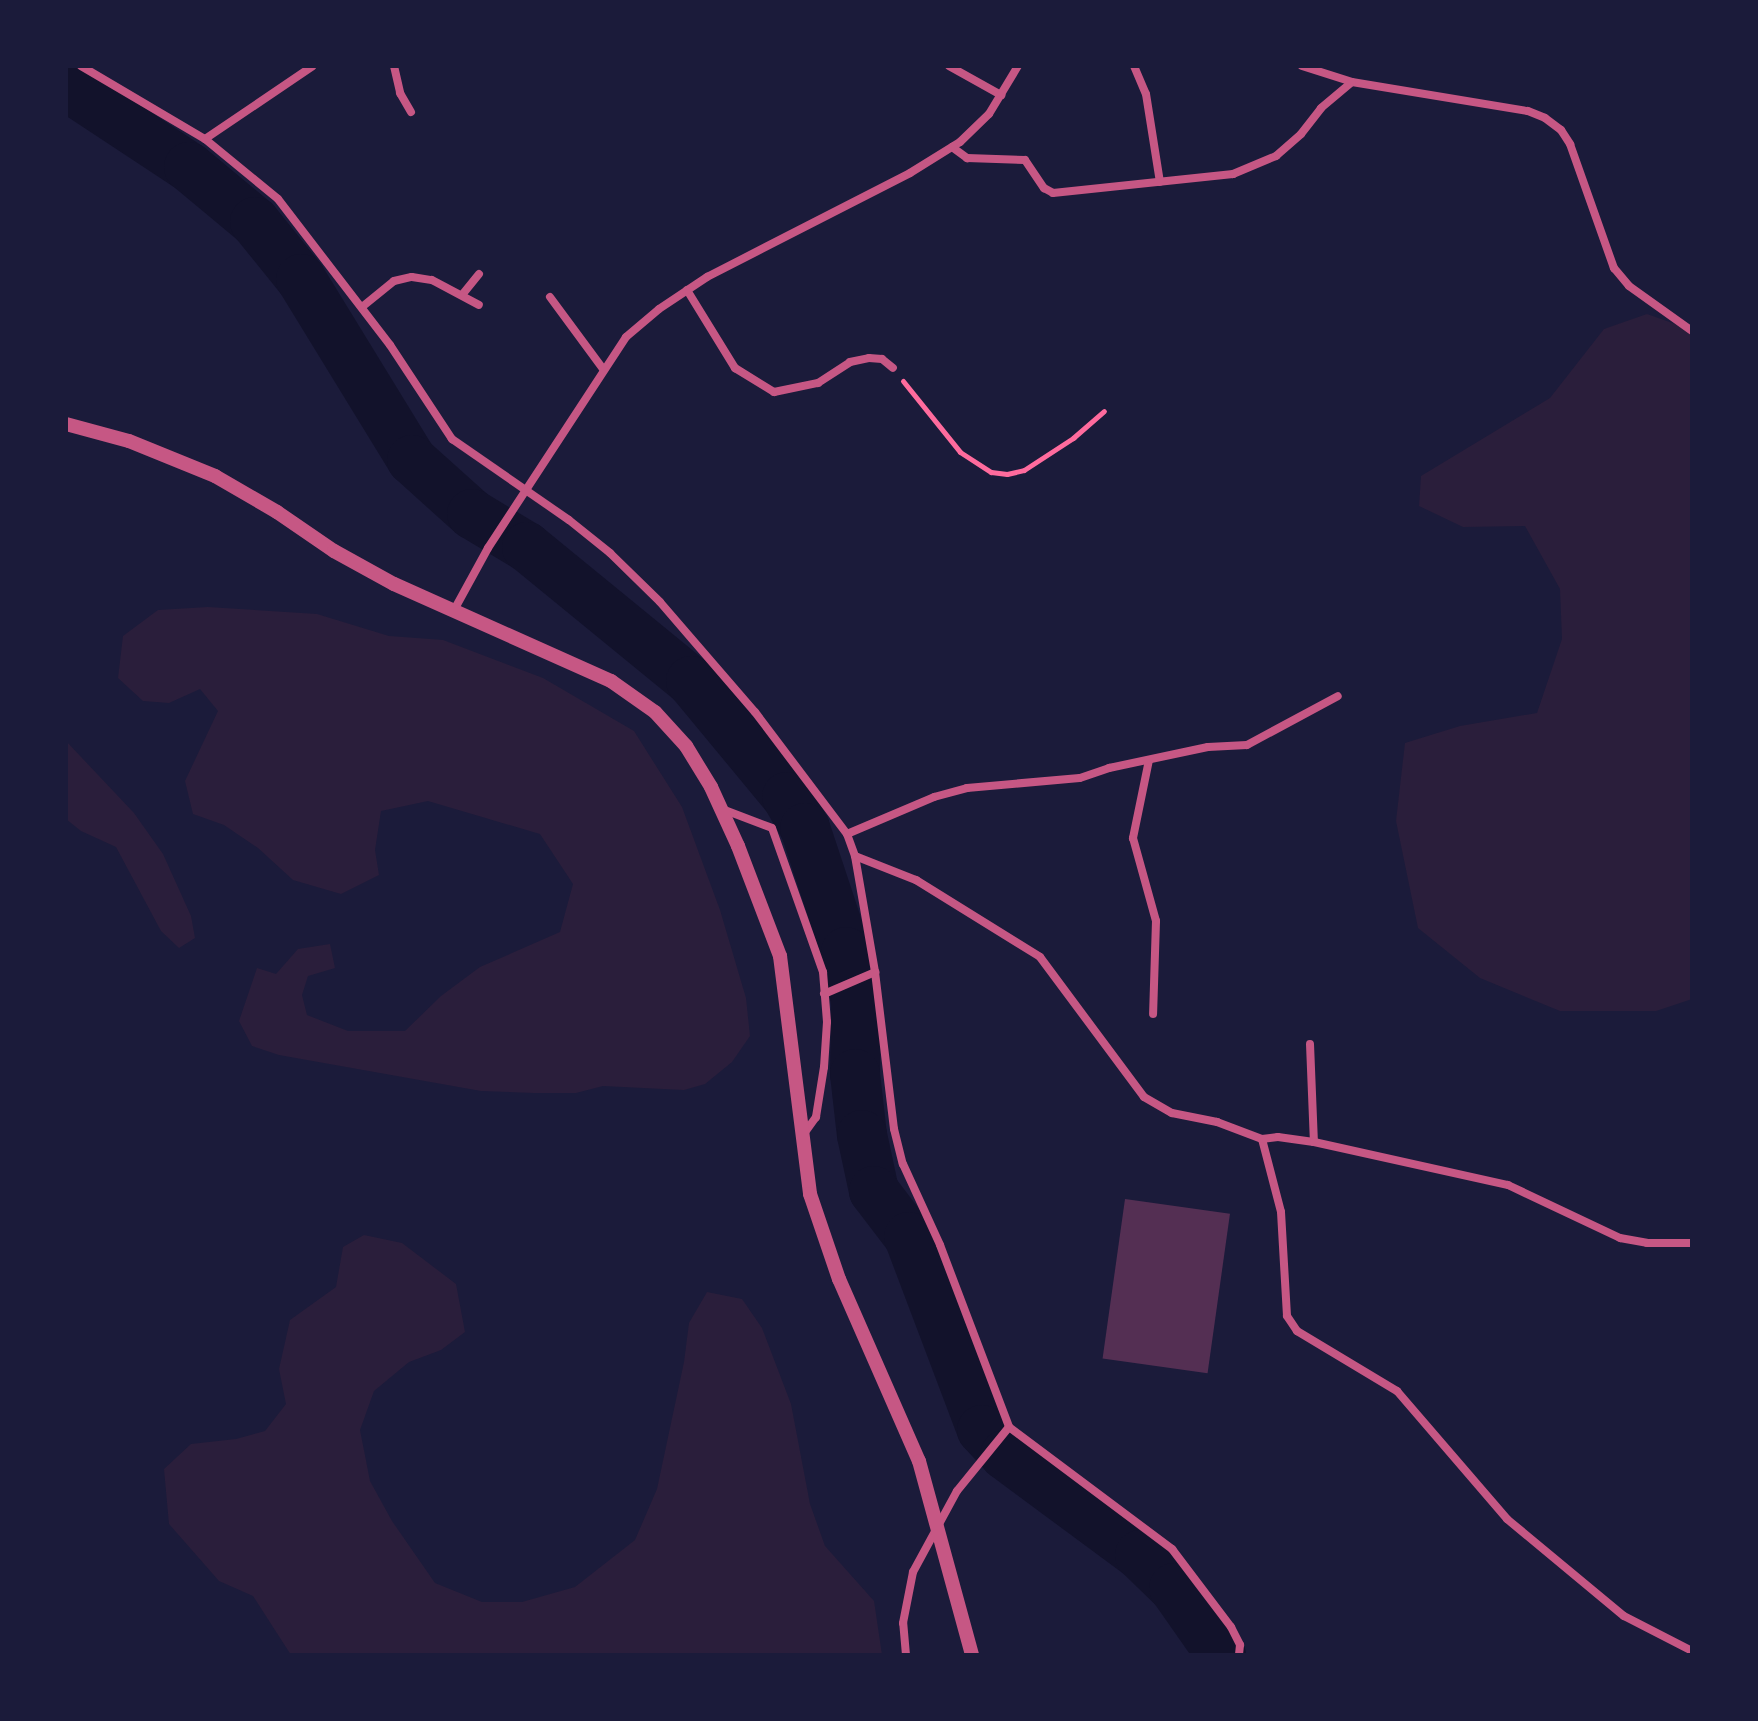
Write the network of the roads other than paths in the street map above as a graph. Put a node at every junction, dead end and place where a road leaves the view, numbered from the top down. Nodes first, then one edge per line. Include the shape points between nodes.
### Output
1 (81, 66) edge
2 (313, 66) edge
3 (394, 66) edge
4 (949, 66) edge
5 (1018, 66) edge
6 (1134, 66) edge
7 (1302, 66) edge
8 (93, 69) edge
9 (1352, 82) junction
10 (1001, 95) junction
11 (411, 112) dead end
12 (205, 139) junction
13 (952, 147) junction
14 (1160, 182) junction
15 (479, 274) dead end
16 (687, 290) junction
17 (462, 295) junction
18 (550, 297) dead end
19 (479, 305) dead end
20 (362, 307) junction
21 (1692, 331) edge
22 (893, 368) road end
23 (603, 369) junction
24 (66, 424) edge
25 (526, 489) junction
26 (453, 612) junction
27 (1338, 696) dead end
28 (1149, 760) junction
29 (721, 809) junction
30 (847, 834) junction
31 (855, 856) junction
32 (875, 972) junction
33 (824, 994) junction
34 (1153, 1014) dead end
35 (1310, 1044) dead end
36 (801, 1137) junction
37 (1262, 1139) junction
38 (1314, 1142) junction
39 (1692, 1243) edge
40 (1009, 1427) junction
41 (938, 1523) junction
42 (1692, 1651) edge
43 (906, 1655) edge
44 (972, 1655) edge
45 (1239, 1655) edge

1 - 8 street
2 - 12 street
3 - 11 street
4 - 10 street
5 - 10 street
6 - 14 street via 1146,94
7 - 9 street
8 - 12 street
9 - 14 street via 1276,156 1233,174
9 - 21 street via 1545,118 1570,144 1614,268 1646,300
10 - 13 street via 989,114
12 - 20 street via 278,199
13 - 14 street via 967,158 1025,160 1053,193
13 - 16 street
15 - 17 street
16 - 22 street via 735,368 774,392 818,383 850,362 869,358 882,359
16 - 23 street via 626,337
17 - 19 street
17 - 20 street via 412,277 394,281
18 - 23 street
20 - 25 street via 452,439
23 - 25 street
24 - 26 street via 129,441 215,476 334,551
25 - 26 street
25 - 30 street via 610,553 660,602 755,712
26 - 29 street via 611,681 655,712 686,746
27 - 28 street via 1247,745
28 - 30 street via 1080,778 967,788
28 - 34 street via 1133,838 1156,921
29 - 33 street via 772,828 809,926
29 - 36 street via 780,956
30 - 31 street
31 - 32 street
31 - 37 street via 916,880 1040,957 1144,1097 1172,1113
32 - 33 street
32 - 40 street via 903,1164 940,1245
33 - 36 street via 827,1022 816,1117
35 - 38 street
36 - 41 street via 810,1194 839,1279 919,1461
37 - 38 street
37 - 42 street via 1281,1212 1287,1316 1297,1331 1397,1391 1507,1519 1624,1616
38 - 39 street via 1508,1185 1620,1238
40 - 41 street
40 - 45 street via 1172,1549 1231,1627
41 - 43 street via 913,1572 903,1623
41 - 44 street

